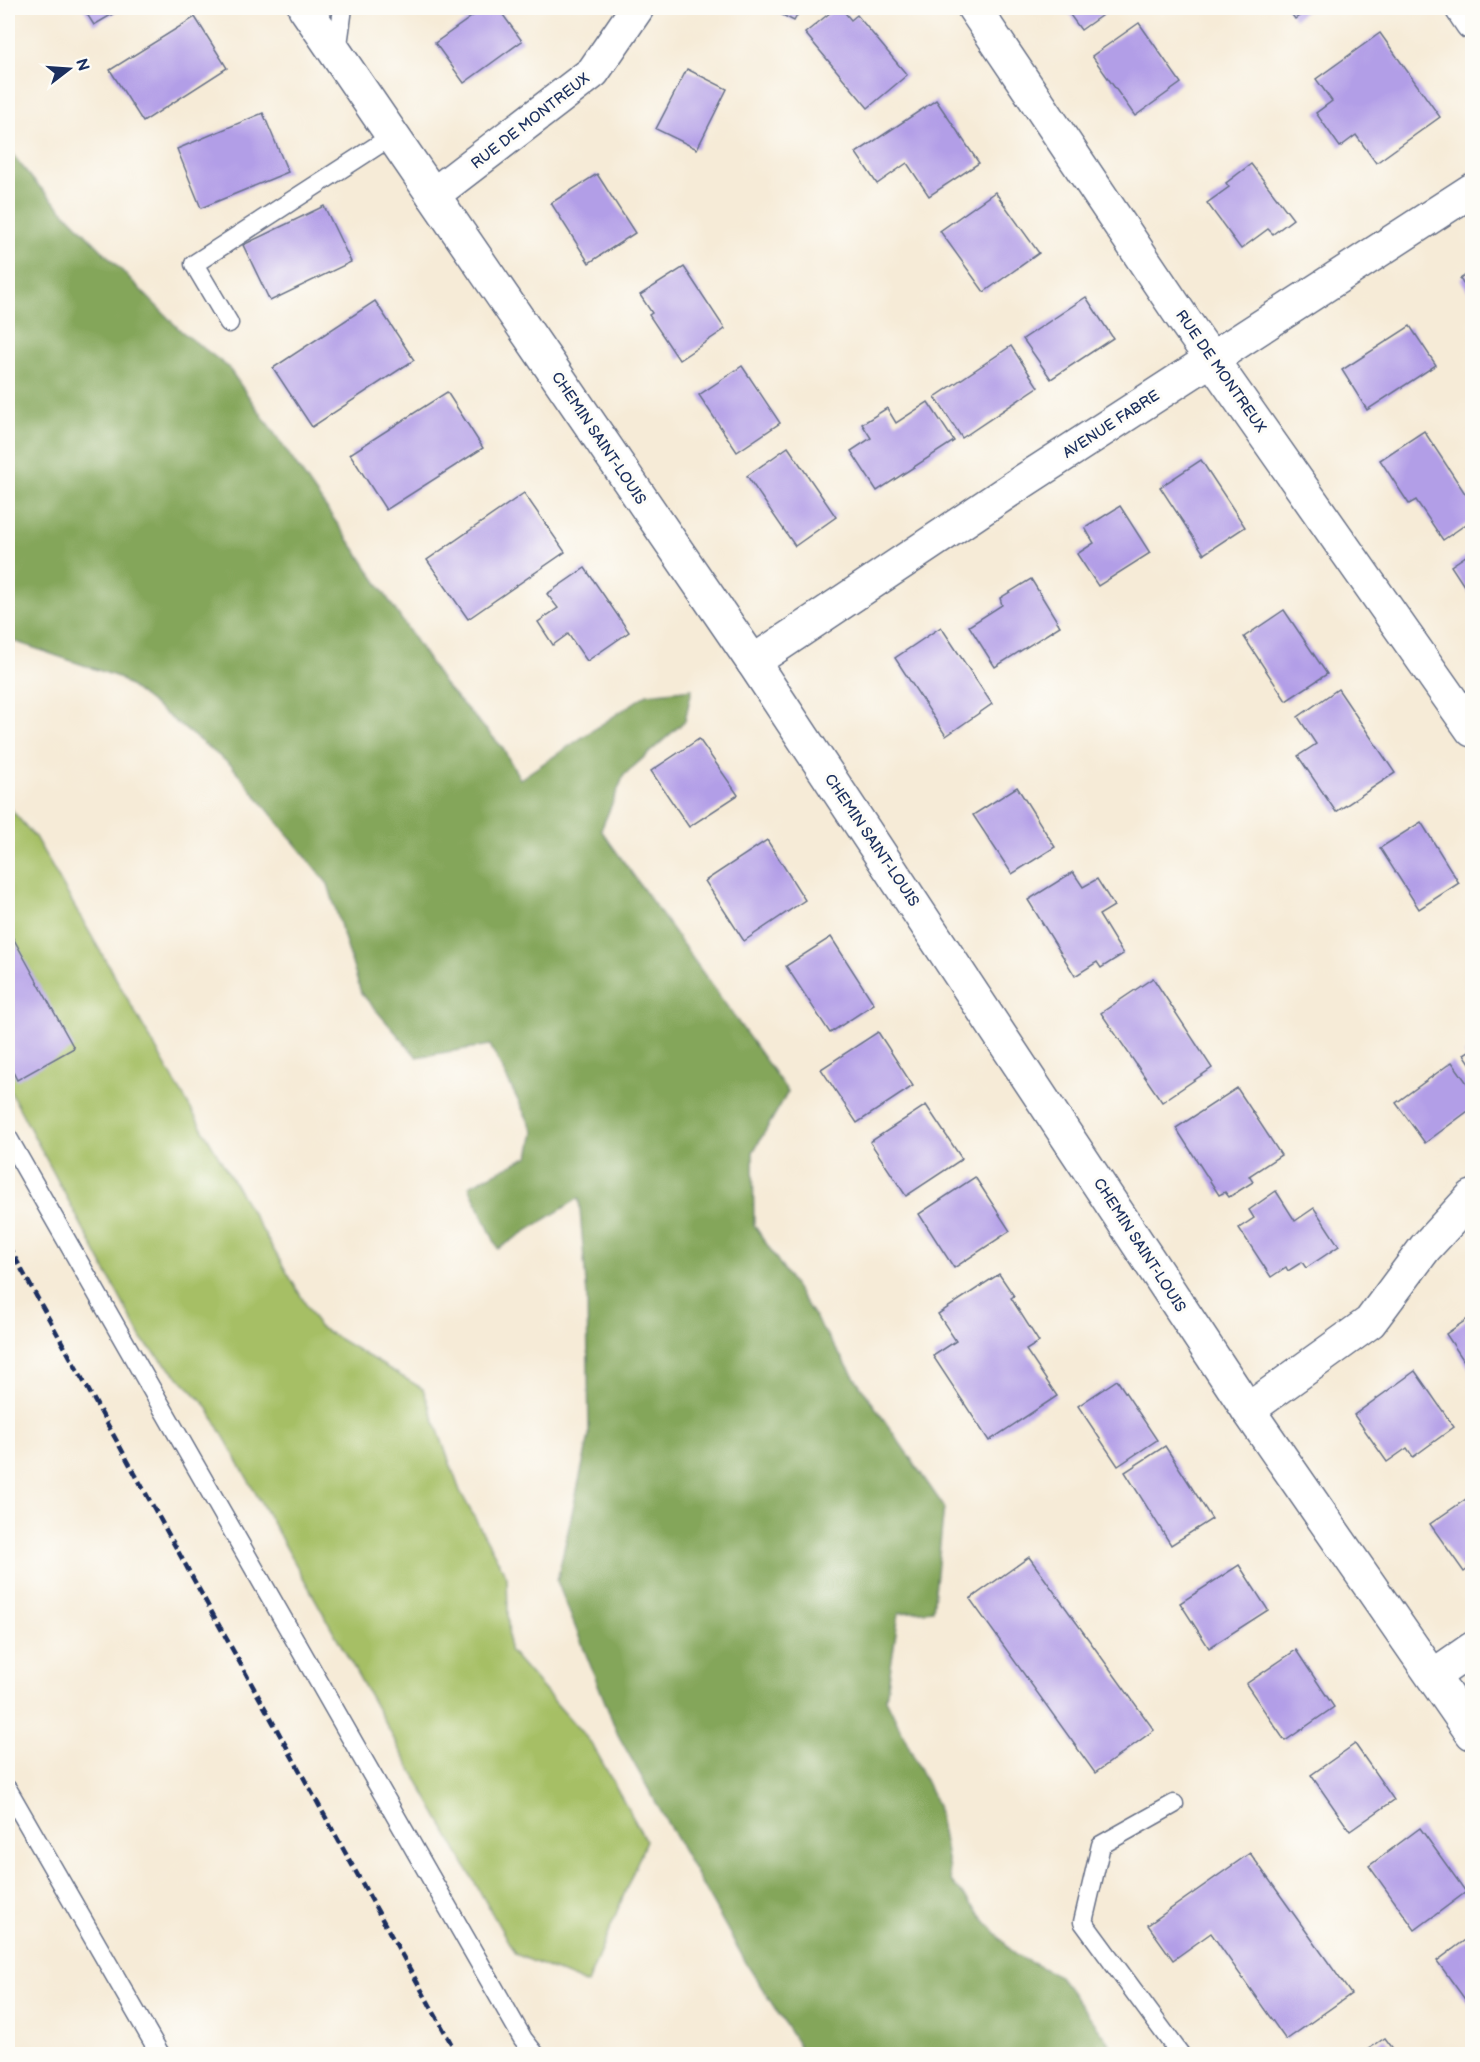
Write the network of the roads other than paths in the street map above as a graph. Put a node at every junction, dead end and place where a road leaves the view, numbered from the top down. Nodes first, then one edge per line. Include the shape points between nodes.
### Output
1 (305, 8) edge
2 (343, 8) edge
3 (637, 8) edge
4 (974, 8) edge
5 (1462, 8) edge
6 (1473, 23) edge
7 (336, 54) junction
8 (392, 136) junction
9 (1473, 190) edge
10 (433, 195) junction
11 (229, 323) dead end
12 (1213, 359) junction
13 (753, 663) junction
14 (1473, 730) edge
15 (8, 1138) edge
16 (1473, 1197) edge
17 (1248, 1410) junction
18 (1473, 1648) edge
19 (1433, 1676) junction
20 (1473, 1732) edge
21 (8, 1790) edge
22 (1174, 1804) dead end
23 (160, 2055) edge
24 (535, 2055) edge
25 (1180, 2055) edge

1 - 7 street, CHEMIN SAINT-LOUIS
2 - 7 lane
3 - 10 street, RUE DE MONTREUX via 592,72
4 - 12 street, RUE DE MONTREUX
5 - 6 street
7 - 8 street, CHEMIN SAINT-LOUIS
8 - 10 street, CHEMIN SAINT-LOUIS
8 - 11 lane via 194,264
9 - 12 street, AVENUE FABRE
10 - 13 street, CHEMIN SAINT-LOUIS
12 - 13 street, AVENUE FABRE
12 - 14 street, RUE DE MONTREUX
13 - 17 street, CHEMIN SAINT-LOUIS
15 - 24 lane
16 - 17 street via 1425,1248 1370,1322
17 - 19 street, CHEMIN SAINT-LOUIS
18 - 19 street
19 - 20 street, CHEMIN SAINT-LOUIS
21 - 23 lane
22 - 25 lane via 1101,1845 1083,1922

